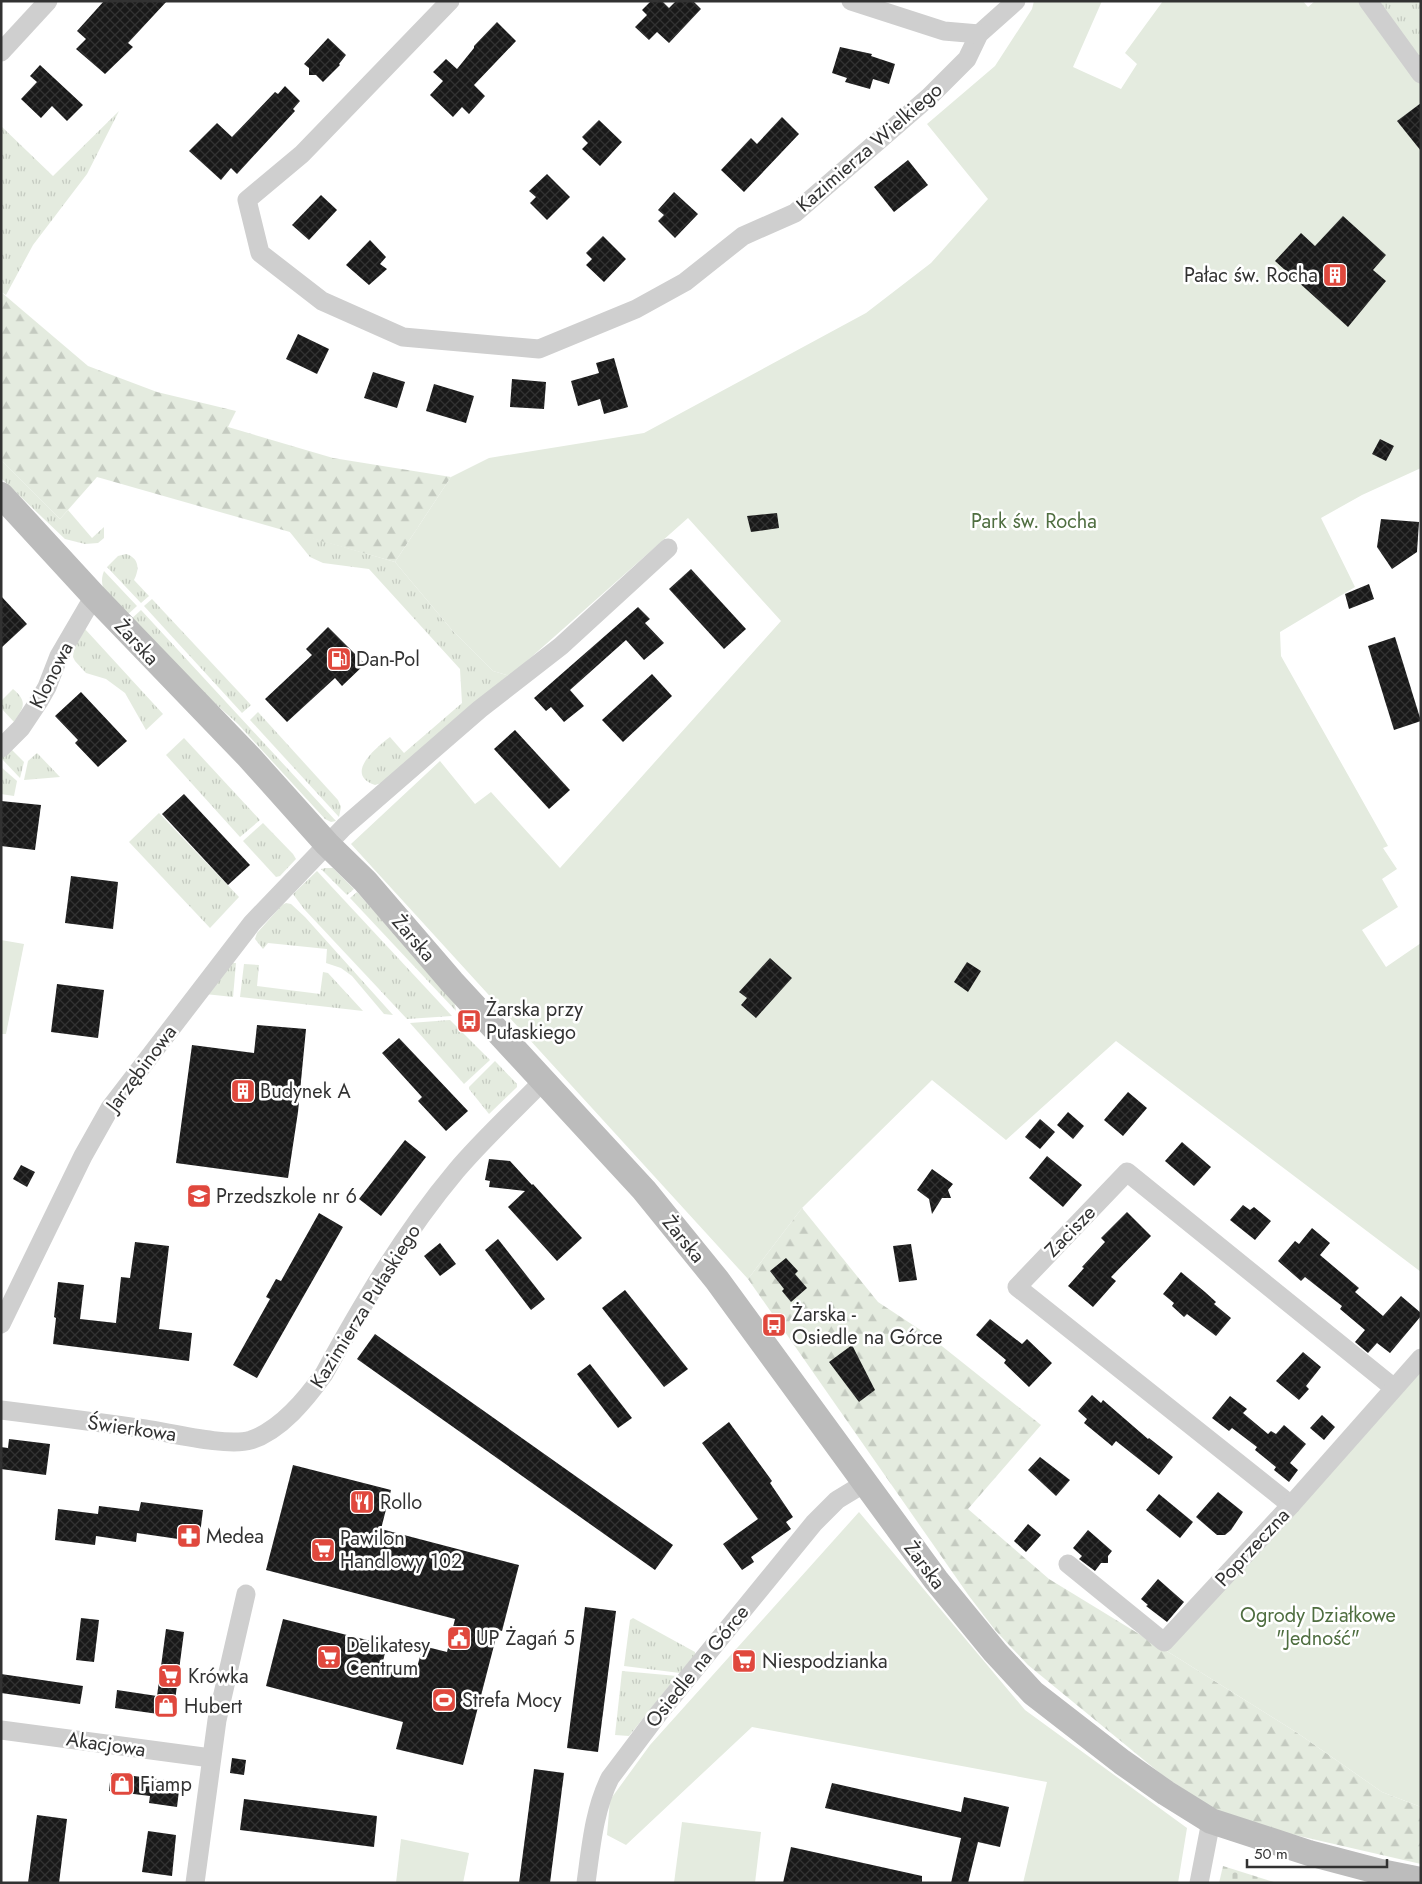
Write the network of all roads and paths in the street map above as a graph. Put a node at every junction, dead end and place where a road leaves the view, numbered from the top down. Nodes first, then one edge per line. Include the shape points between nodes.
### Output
1 (48, 1) edge
2 (450, 1) edge
3 (851, 1) edge
4 (1016, 1) edge
5 (1368, 1) edge
6 (979, 34) junction
7 (1, 52) edge
8 (1421, 74) edge
9 (1, 495) edge
10 (668, 548) dead end
11 (94, 596) junction
12 (1, 748) edge
13 (327, 844) junction
14 (543, 1082) junction
15 (1, 1324) edge
16 (1421, 1358) edge
17 (1394, 1388) junction
18 (1, 1410) edge
19 (262, 1435) joint
20 (865, 1483) junction
21 (1290, 1505) junction
22 (1068, 1564) dead end
23 (246, 1594) dead end
24 (1, 1730) edge
25 (211, 1758) junction
26 (1211, 1820) junction
27 (1421, 1880) edge
28 (195, 1883) edge
29 (586, 1883) edge
30 (1199, 1883) edge

1 - 7 street
2 - 6 street, Kazimierza Wielkiego via 302,154 247,200 260,253 322,301 403,337 539,349 636,309 685,282 743,236 795,213 929,97 967,59
3 - 6 street via 944,31
4 - 6 street, Kazimierza Wielkiego
5 - 8 street
9 - 11 street, Żarska
10 - 13 street, Jarzębinowa via 561,646 414,764
11 - 12 street, Klonowa via 59,656 39,701 21,728
11 - 13 street, Żarska via 249,757
13 - 14 street, Żarska via 365,881
13 - 15 street, Jarzębinowa via 240,936 124,1088 98,1127
14 - 19 street, Kazimierza Pułaskiego via 488,1135 446,1183 393,1255 314,1388 290,1414
14 - 20 street, Żarska via 644,1190 717,1280
16 - 17 street, Poprzeczna
17 - 21 street, Poprzeczna
17 - 21 street, Zacisze via 1127,1172 1017,1287
18 - 19 street, Świerkowa via 227,1442 243,1442
20 - 26 street, Żarska via 956,1606 1034,1693 1122,1762
20 - 29 street, Osiedle na Górce via 837,1500 814,1523 610,1778 597,1814
21 - 22 street, Poprzeczna via 1164,1642
23 - 25 street via 223,1689
24 - 25 street, Akacjowa
25 - 28 street
26 - 27 street, Żarska via 1309,1853
26 - 30 street

